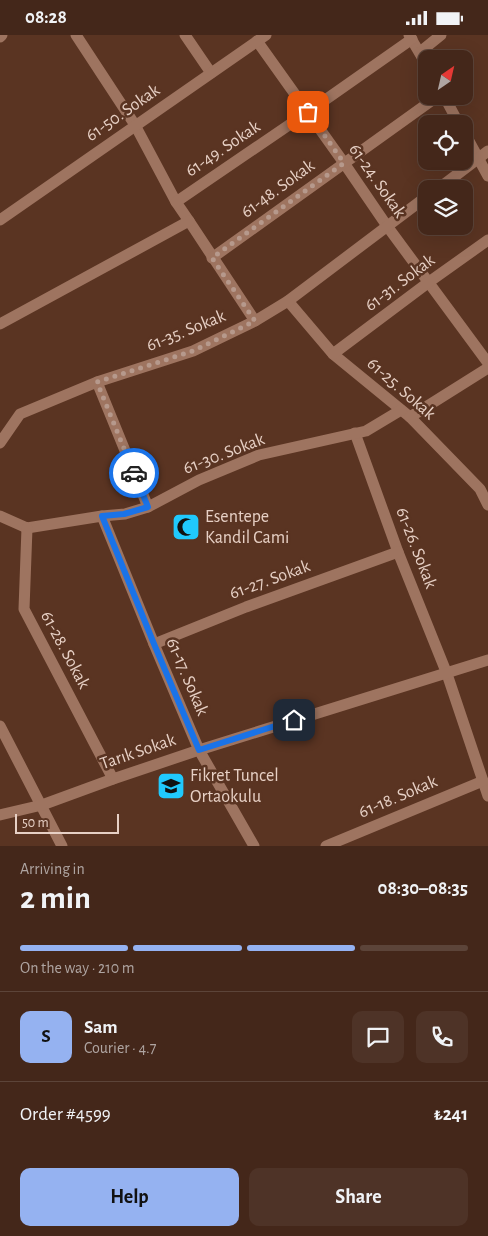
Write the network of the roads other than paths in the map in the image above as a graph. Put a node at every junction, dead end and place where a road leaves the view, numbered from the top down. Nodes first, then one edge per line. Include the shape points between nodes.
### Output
1 (76, 35) edge
2 (184, 35) edge
3 (441, 35) edge
4 (410, 37) edge
5 (262, 38) edge
6 (419, 50) edge
7 (422, 50) edge
8 (211, 73) junction
9 (425, 105) edge
10 (308, 112) junction
11 (136, 125) junction
12 (473, 148) edge
13 (488, 151) edge
14 (479, 159) junction
15 (344, 163) junction
16 (488, 176) edge
17 (450, 180) edge
18 (176, 201) junction
19 (418, 203) edge
20 (0, 220) edge
21 (189, 221) junction
22 (387, 226) junction
23 (488, 240) edge
24 (212, 258) junction
25 (429, 282) junction
26 (288, 301) junction
27 (255, 321) junction
28 (0, 324) edge
29 (333, 354) junction
30 (486, 357) edge
31 (488, 368) edge
32 (97, 382) junction
33 (406, 414) junction
34 (355, 433) junction
35 (0, 443) edge
36 (488, 505) edge
37 (148, 507) junction
38 (0, 516) edge
39 (102, 516) junction
40 (27, 528) junction
41 (398, 552) junction
42 (154, 644) junction
43 (488, 660) edge
44 (447, 674) junction
45 (0, 726) edge
46 (199, 750) junction
47 (113, 779) junction
48 (482, 781) junction
49 (488, 796) edge
50 (42, 805) junction
51 (0, 815) edge
52 (62, 846) edge
53 (254, 846) edge
54 (326, 846) edge

1 - 11 street
2 - 8 street
3 - 7 street
4 - 6 street
4 - 10 street, 61-49. Sokak
5 - 8 street, 61-50. Sokak
5 - 10 street, 61-24. Sokak
8 - 11 street, 61-50. Sokak
9 - 15 street, 61-48. Sokak
10 - 15 street, 61-24. Sokak
10 - 18 street, 61-49. Sokak
11 - 18 street
11 - 20 street, 61-50. Sokak
12 - 14 street
13 - 14 street
14 - 16 street
14 - 17 street
15 - 22 street, 61-24. Sokak
15 - 24 street, 61-48. Sokak
18 - 21 street
19 - 22 street, 61-35. Sokak
21 - 24 street
21 - 28 street
22 - 25 street, 61-24. Sokak
22 - 26 street, 61-35. Sokak
23 - 25 street, 61-31. Sokak
24 - 27 street
25 - 29 street, 61-31. Sokak
25 - 30 street, 61-24. Sokak
26 - 27 street, 61-35. Sokak
26 - 29 street, 61-25. Sokak
27 - 32 street, 61-35. Sokak via 193,351
29 - 33 street, 61-25. Sokak
31 - 33 street, 61-30. Sokak
32 - 35 street, 61-35. Sokak via 20,414
32 - 37 street
33 - 34 street, 61-30. Sokak
33 - 36 street, 61-25. Sokak via 480,489
34 - 37 street, 61-30. Sokak via 259,455 199,480
34 - 41 street, 61-26. Sokak
37 - 39 street, 61-30. Sokak
38 - 40 street
39 - 40 street, 61-30. Sokak
39 - 42 street, 61-17. Sokak
40 - 47 street, 61-28. Sokak via 24,609
41 - 42 street, 61-27. Sokak
41 - 44 street, 61-26. Sokak
42 - 46 street, 61-17. Sokak
43 - 44 street, Tarık Sokak
44 - 46 street, Tarık Sokak
44 - 48 street, 61-26. Sokak
45 - 50 street
46 - 47 street, Tarık Sokak
46 - 53 street, 61-17. Sokak
47 - 50 street, Tarık Sokak
48 - 49 street, 61-26. Sokak
48 - 54 street, 61-18. Sokak
50 - 51 street, Tarık Sokak
50 - 52 street

